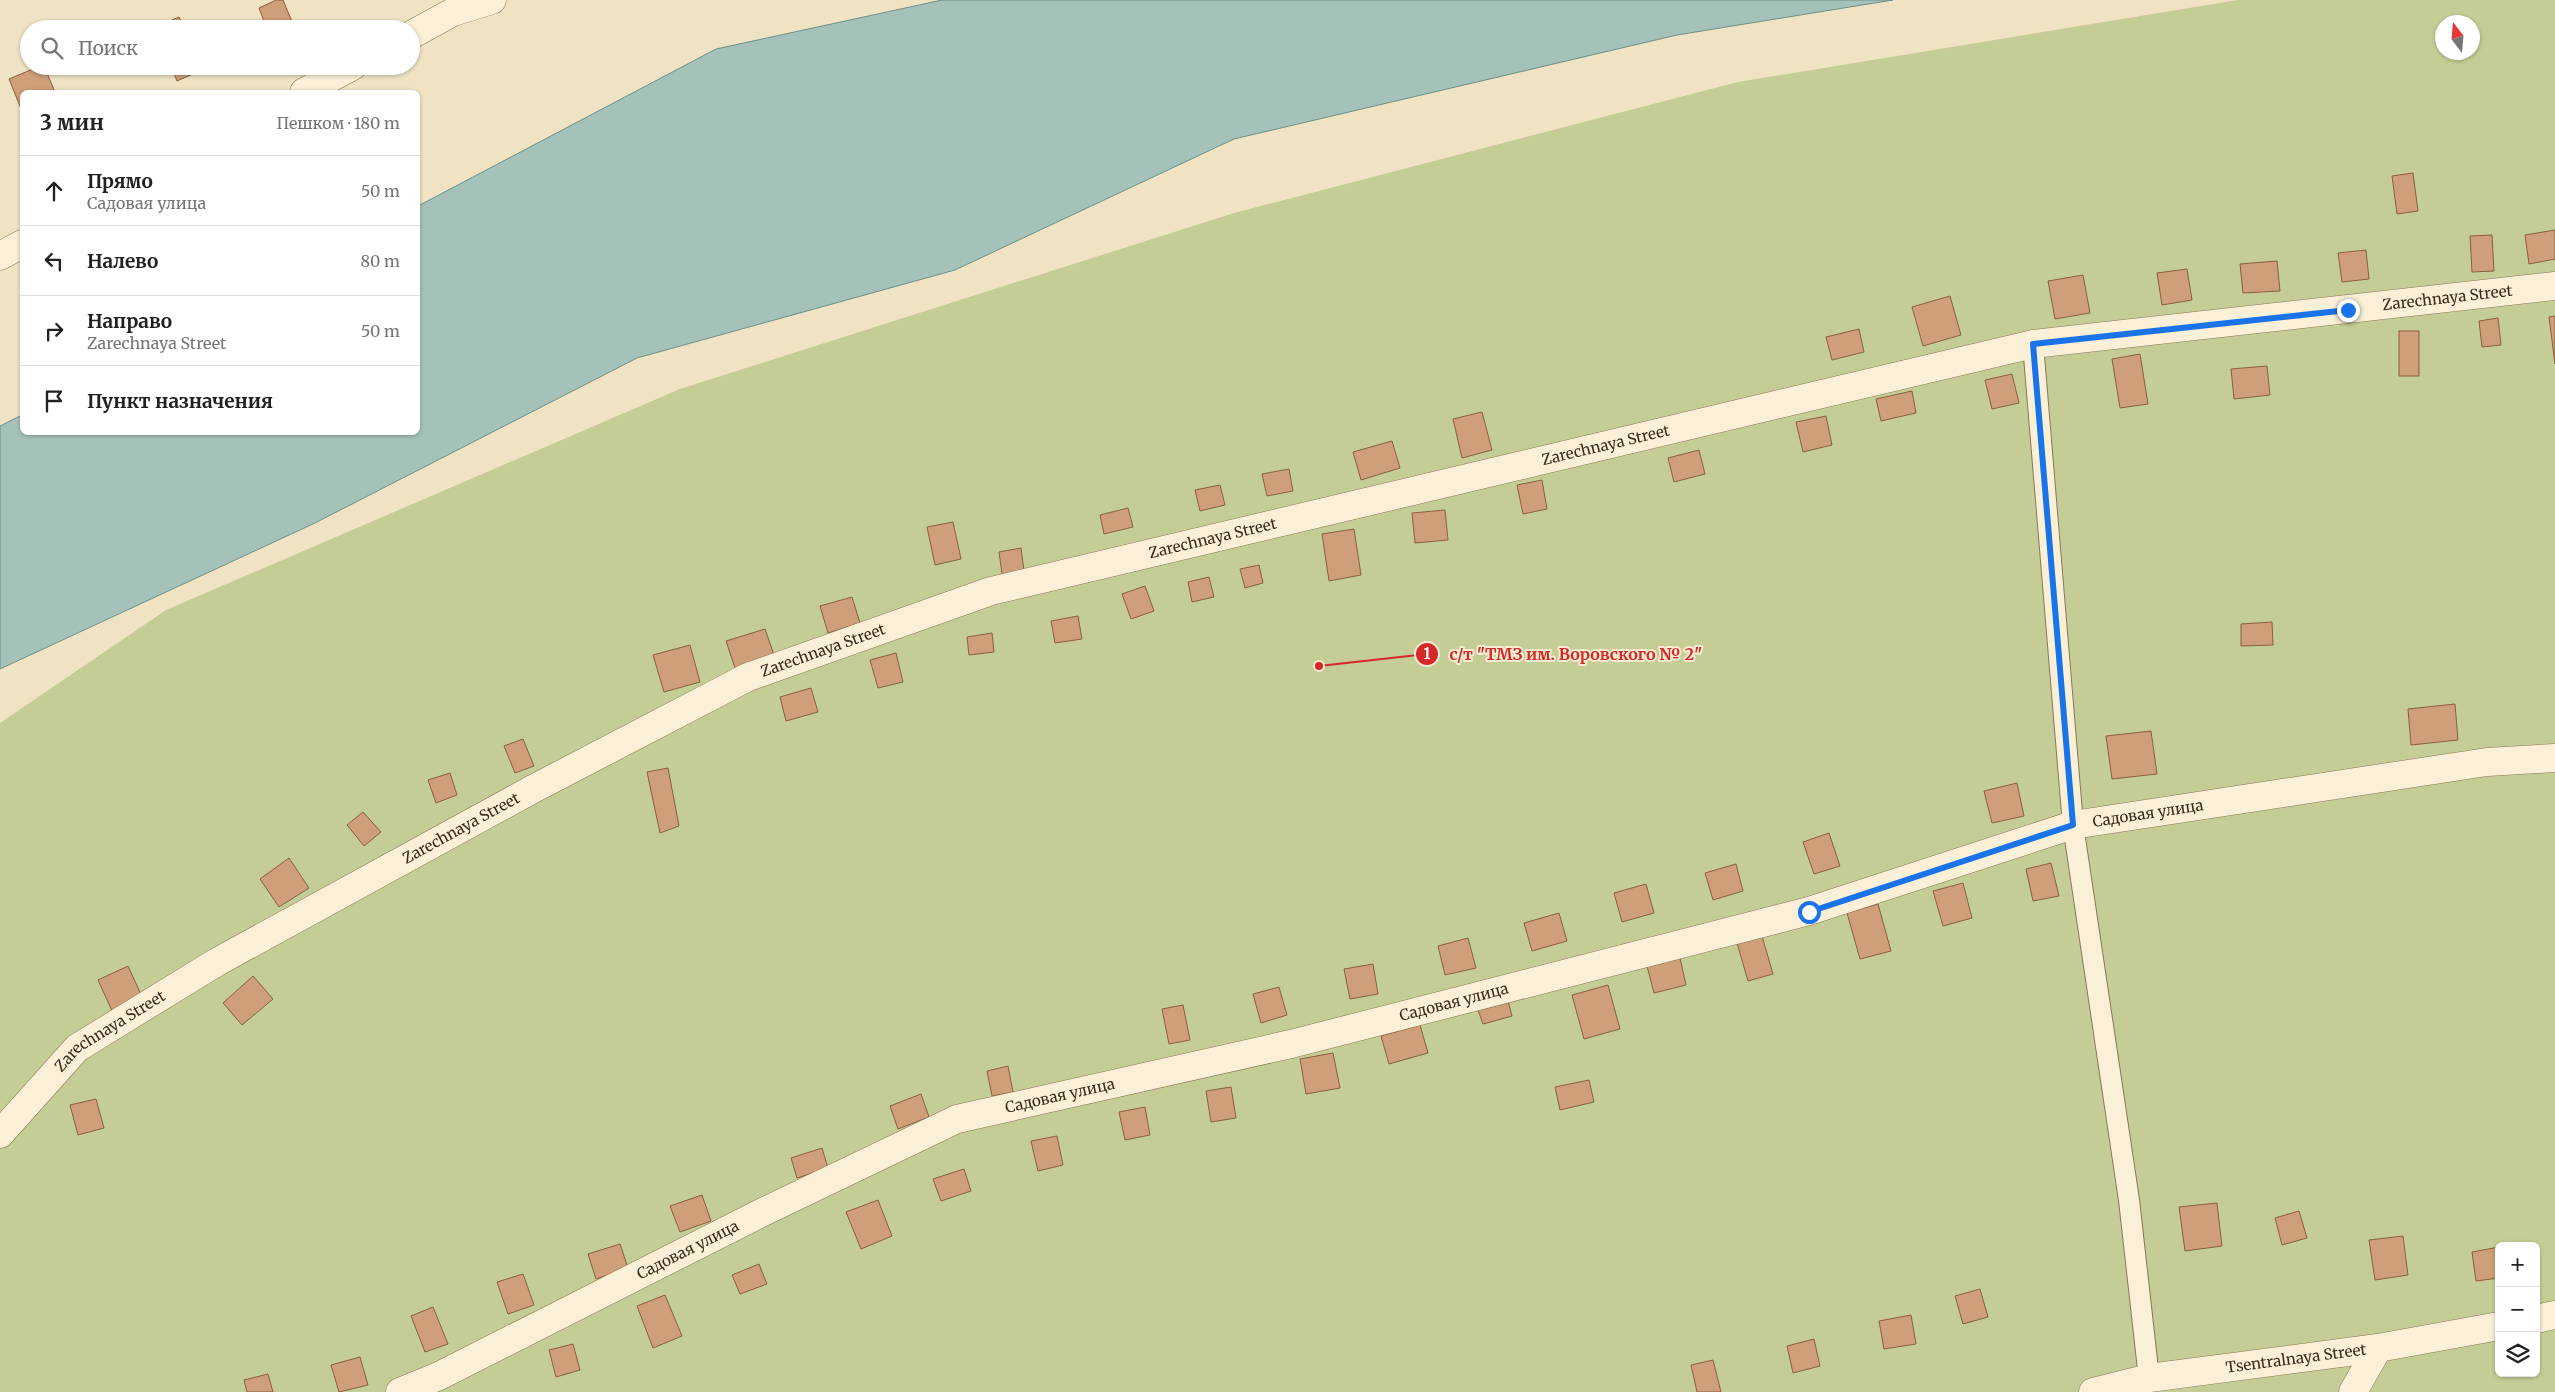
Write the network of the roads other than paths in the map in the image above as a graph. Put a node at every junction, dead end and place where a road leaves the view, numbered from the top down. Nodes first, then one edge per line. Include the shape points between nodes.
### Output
1 (492, 0) edge
2 (450, 6) edge
3 (420, 28) edge
4 (336, 75) edge
5 (308, 90) edge
6 (20, 245) edge
7 (0, 256) edge
8 (2555, 286) edge
9 (2033, 344) junction
10 (2555, 758) edge
11 (2073, 825) junction
12 (0, 1134) edge
13 (2555, 1315) edge
14 (2540, 1318) edge
15 (2495, 1327) edge
16 (2378, 1348) junction
17 (2149, 1378) junction
18 (400, 1392) edge
19 (2093, 1392) edge
20 (2353, 1392) edge

1 - 2 street
2 - 3 street
4 - 5 street
6 - 7 street
8 - 9 street, Zarechnaya Street
9 - 11 lane
9 - 12 street, Zarechnaya Street via 991,591 748,677 534,789 217,962 77,1048
10 - 11 street, Садовая улица via 2487,762
11 - 17 lane via 2129,1200
11 - 18 street, Садовая улица via 1809,912 1291,1044 957,1119 763,1212 439,1376
13 - 14 street
15 - 16 street, Tsentralnaya Street
16 - 17 street, Tsentralnaya Street
16 - 20 street
17 - 19 street, Tsentralnaya Street

